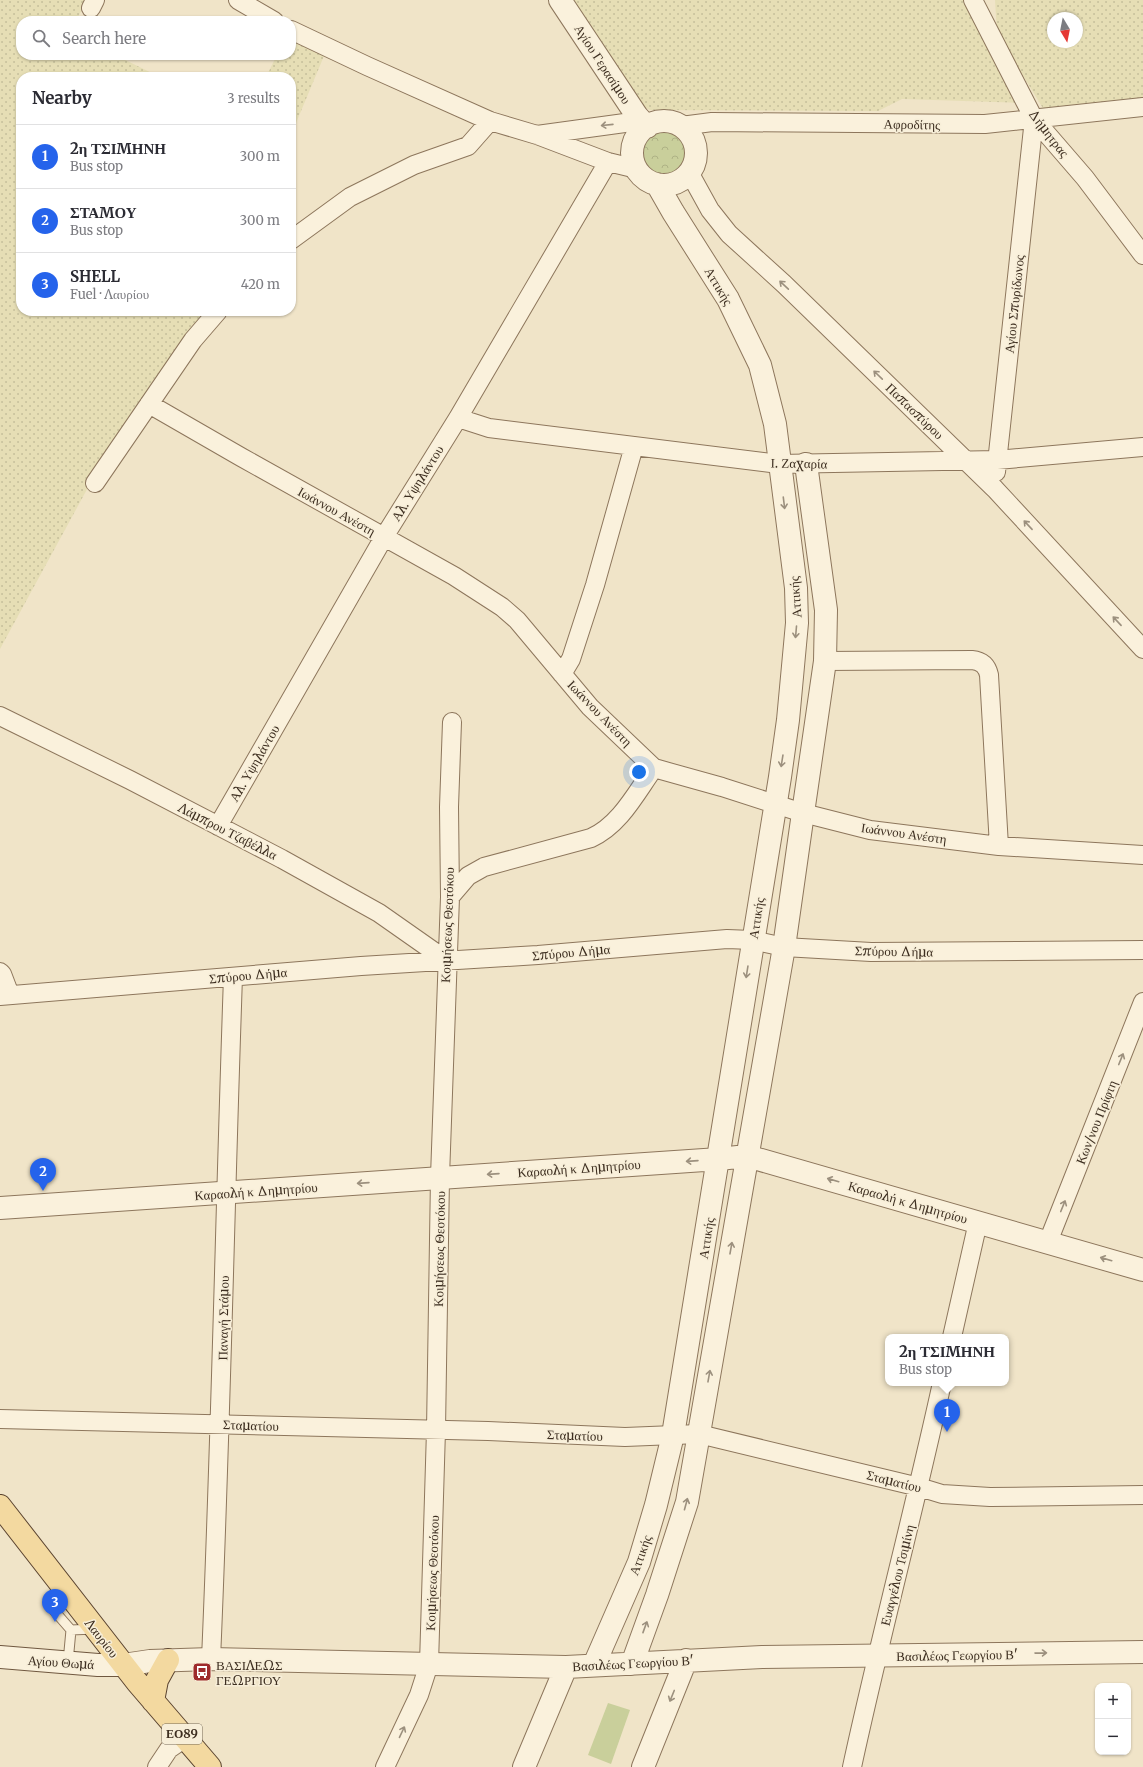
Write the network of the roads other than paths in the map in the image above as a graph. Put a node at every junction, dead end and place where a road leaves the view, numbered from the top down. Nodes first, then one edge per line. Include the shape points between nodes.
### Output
1 (238, 0) edge
2 (560, 0) edge
3 (973, 0) edge
4 (265, 16) edge
5 (296, 32) edge
6 (1143, 107) edge
7 (1034, 119) junction
8 (490, 121) junction
9 (681, 126) junction
10 (646, 127) junction
11 (537, 135) junction
12 (608, 162) junction
13 (637, 169) junction
14 (689, 172) junction
15 (657, 184) junction
16 (296, 236) edge
17 (1143, 255) edge
18 (214, 316) edge
19 (149, 404) junction
20 (458, 418) junction
21 (634, 446) junction
22 (1143, 447) edge
23 (966, 460) junction
24 (998, 460) junction
25 (779, 464) junction
26 (806, 464) junction
27 (95, 483) dead end
28 (995, 489) junction
29 (384, 537) junction
30 (1143, 649) edge
31 (825, 661) junction
32 (562, 674) junction
33 (0, 716) edge
34 (452, 722) dead end
35 (654, 768) junction
36 (775, 804) junction
37 (803, 813) junction
38 (218, 826) junction
39 (999, 846) junction
40 (1143, 855) edge
41 (450, 897) junction
42 (752, 940) junction
43 (784, 947) junction
44 (1143, 950) edge
45 (446, 960) junction
46 (0, 972) edge
47 (233, 977) junction
48 (5, 996) edge
49 (1143, 1002) edge
50 (747, 1156) junction
51 (719, 1159) junction
52 (440, 1177) junction
53 (225, 1194) junction
54 (0, 1208) edge
55 (978, 1222) junction
56 (1048, 1242) junction
57 (1143, 1270) edge
58 (953, 1334) edge
59 (941, 1386) edge
60 (0, 1419) edge
61 (221, 1424) junction
62 (436, 1430) junction
63 (699, 1434) junction
64 (673, 1435) junction
65 (920, 1487) junction
66 (1143, 1495) edge
67 (0, 1506) edge
68 (58, 1582) junction
69 (95, 1629) junction
70 (71, 1630) junction
71 (1143, 1652) edge
72 (876, 1656) junction
73 (0, 1658) edge
74 (211, 1659) junction
75 (168, 1660) junction
76 (686, 1660) junction
77 (68, 1662) junction
78 (429, 1664) junction
79 (632, 1664) junction
80 (123, 1665) junction
81 (594, 1665) junction
82 (566, 1666) junction
83 (153, 1701) junction
84 (185, 1738) junction
85 (157, 1767) edge
86 (210, 1767) edge
87 (385, 1767) edge
88 (524, 1767) edge
89 (643, 1767) edge
90 (852, 1767) edge

1 - 4 street
2 - 10 street, Αγίου Γερασίμου
3 - 7 street, Δήμητρας
5 - 8 street
6 - 7 street, Αφροδίτης
7 - 9 street, Αφροδίτης via 985,124 712,122
7 - 17 street, Δήμητρας via 1085,178
7 - 24 street, Αγίου Σπυρίδωνος
8 - 11 street
8 - 16 street via 468,146 414,165 350,197
9 - 10 street via 664,121
9 - 14 street via 694,142 696,153
10 -> 11 street via 632,122
10 - 13 street via 638,135 632,152
11 - 12 street
12 - 13 street
12 - 20 street, Αλ. Υψηλάντου
13 - 15 street via 642,176
14 - 15 street via 675,183
23 -> 14 street, Παπασπύρου via 729,234 710,210
15 - 25 street, Αττικής via 728,299 760,365 776,424
18 - 19 street via 193,340
19 - 27 street
19 - 29 street, Ιωάννου Ανέστη
20 - 21 street, Ι. Ζαχαρία via 489,428
20 - 29 street, Αλ. Υψηλάντου
21 - 25 street, Ι. Ζαχαρία
21 - 32 street via 595,585 571,659
22 - 24 street, Ι. Ζαχαρία
23 - 24 street, Ι. Ζαχαρία
23 - 26 street, Ι. Ζαχαρία
23 - 28 street, Παπασπύρου
24 - 28 street, Αγίου Σπυρίδωνος
25 - 26 street, Ι. Ζαχαρία
25 -> 36 street, Αττικής via 796,588 797,623 788,720
26 - 31 street, Αττικής via 826,610
30 -> 28 street, Παπασπύρου
29 - 32 street, Ιωάννου Ανέστη via 454,576 502,607 517,620
29 - 38 street, Αλ. Υψηλάντου
31 - 37 street, Αττικής
31 - 39 street via 972,660 985,666 989,675
32 - 35 street, Ιωάννου Ανέστη via 590,707
33 - 38 street, Λάμπρου Τζαβέλλα
34 - 41 street, Κοιμήσεως Θεοτόκου via 449,807
35 - 36 street, Ιωάννου Ανέστη
35 - 41 street via 616,821 602,833 484,867 468,876
36 - 37 street, Ιωάννου Ανέστη
36 - 42 street, Αττικής
37 - 39 street, Ιωάννου Ανέστη via 870,830
37 - 43 street, Αττικής
38 - 45 street, Λάμπρου Τζαβέλλα via 379,913
39 - 40 street, Ιωάννου Ανέστη
41 - 45 street, Κοιμήσεως Θεοτόκου
42 - 43 street, Σπύρου Δήμα
42 - 45 street, Σπύρου Δήμα via 727,939
42 -> 51 street, Αττικής
43 - 44 street, Σπύρου Δήμα via 871,952
43 - 50 street, Αττικής
45 - 47 street, Σπύρου Δήμα
45 - 52 street, Κοιμήσεως Θεοτόκου
46 - 48 street
47 - 48 street, Σπύρου Δήμα
47 - 53 street, Παναγή Στάμου
56 -> 49 street, Κων/νου Πρίφτη
50 - 51 street, Καραολή κ Δημητρίου
55 -> 50 street, Καραολή κ Δημητρίου
63 -> 50 street, Αττικής
51 -> 52 street, Καραολή κ Δημητρίου
51 - 64 street, Αττικής
52 -> 53 street, Καραολή κ Δημητρίου
52 - 62 street, Κοιμήσεως Θεοτόκου
53 - 54 street, Καραολή κ Δημητρίου
53 - 61 street, Παναγή Στάμου
55 - 56 street, Καραολή κ Δημητρίου
55 - 58 street
57 -> 56 street, Καραολή κ Δημητρίου
59 - 65 street, Ευαγγέλου Τσιμίνη
60 - 61 street, Σταματίου
61 - 62 street, Σταματίου
61 - 74 street, Παναγή Στάμου
62 - 64 street, Σταματίου via 625,1437
62 - 78 street, Κοιμήσεως Θεοτόκου
63 - 64 street, Σταματίου
63 - 65 street, Σταματίου
79 -> 63 street, Αττικής via 687,1502
64 - 81 street, Αττικής via 639,1562
65 - 66 street, Σταματίου via 942,1494 990,1497
65 - 72 street, Ευαγγέλου Τσιμίνη
67 - 68 main road, Λαυρίου / ΕΟ89
68 - 69 main road, Λαυρίου / ΕΟ89
68 - 70 lane via 51,1607
69 - 70 lane
69 - 80 main road, Λαυρίου / ΕΟ89
70 - 77 lane
72 -> 71 street, Βασιλέως Γεωργίου Β'
72 - 76 street, Βασιλέως Γεωργίου Β'
72 - 90 street, Ευαγγέλου Τσιμίνη
73 - 77 street, Αγίου Θωμά
74 - 75 street, Βασιλέως Γεωργίου Β'
74 - 78 street, Βασιλέως Γεωργίου Β'
75 - 80 street, Βασιλέως Γεωργίου Β'
75 - 83 main road via 156,1680
76 - 79 street, Βασιλέως Γεωργίου Β'
76 -> 89 street
77 - 80 street, Αγίου Θωμά
78 - 82 street, Βασιλέως Γεωργίου Β'
87 -> 78 street, Κοιμήσεως Θεοτόκου via 419,1695
79 - 81 street, Βασιλέως Γεωργίου Β'
80 - 83 main road, Λαυρίου / ΕΟ89
81 - 82 street, Βασιλέως Γεωργίου Β'
82 - 88 street
83 - 84 main road, Λαυρίου / ΕΟ89
84 - 85 street via 169,1749
84 - 86 main road, Λαυρίου / ΕΟ89

